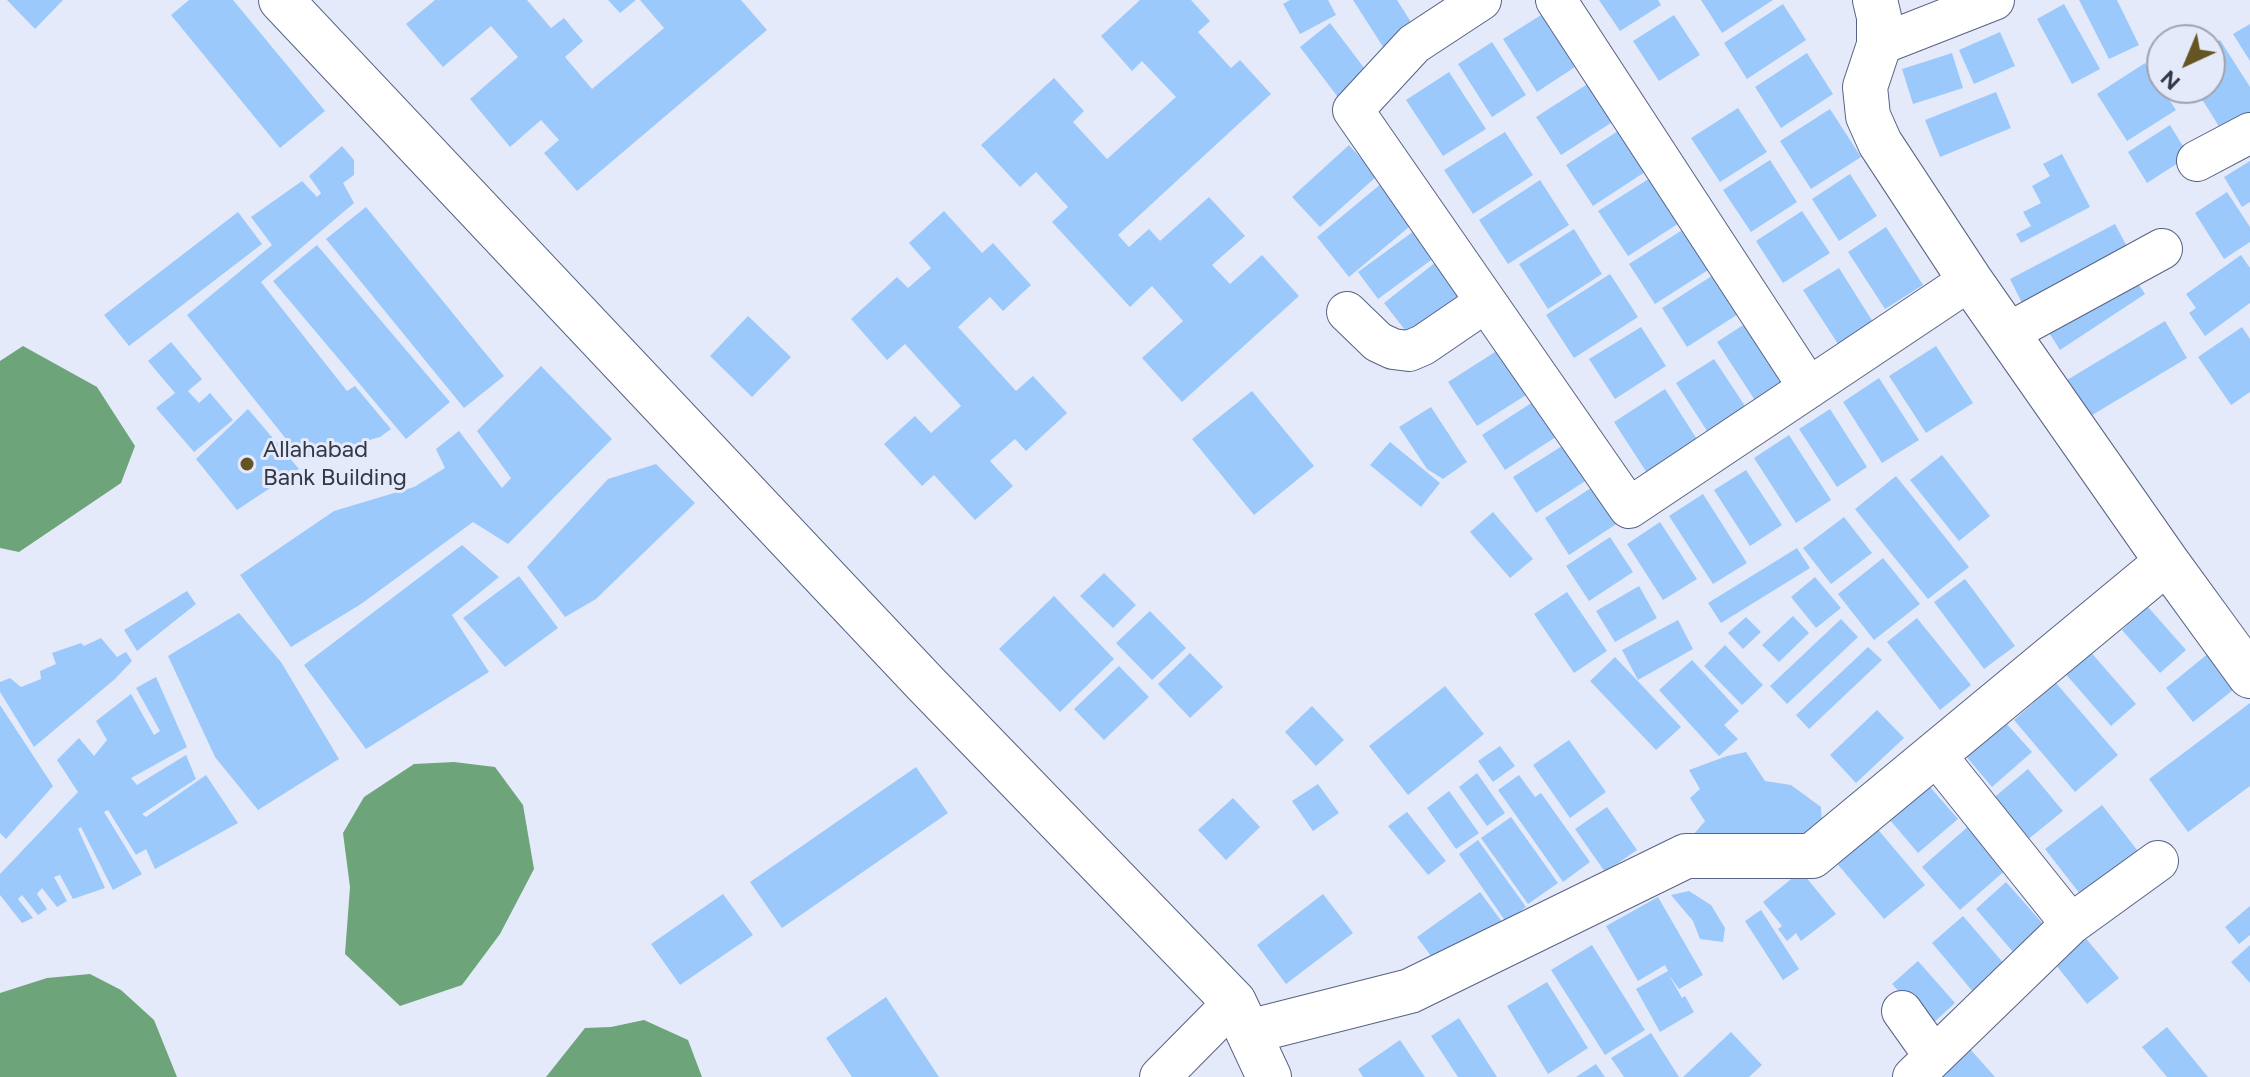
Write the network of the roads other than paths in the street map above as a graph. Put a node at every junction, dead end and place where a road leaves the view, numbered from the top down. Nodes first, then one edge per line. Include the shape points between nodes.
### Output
1 (281, 0) edge
2 (1481, 0) edge
3 (1556, 0) edge
4 (1875, 0) edge
5 (1994, 0) edge
6 (1879, 45) junction
7 (2250, 133) edge
8 (2197, 161) dead end
9 (2162, 249) dead end
10 (1970, 280) junction
11 (1486, 302) junction
12 (1347, 312) dead end
13 (2008, 333) junction
14 (1809, 388) junction
15 (2167, 562) junction
16 (2250, 676) edge
17 (1935, 754) junction
18 (2158, 861) dead end
19 (2071, 924) junction
20 (1902, 1011) dead end
21 (1241, 1017) junction
22 (1924, 1066) edge
23 (1160, 1077) edge
24 (1269, 1077) edge

1 - 21 street
2 - 11 street via 1414,44 1353,110
3 - 14 street
4 - 6 street
5 - 6 street
6 - 10 street via 1865,87 1868,116 1880,143
7 - 8 street
9 - 13 street
10 - 13 street
10 - 14 street
11 - 12 street via 1409,351 1378,342
11 - 14 street via 1629,508
13 - 15 street
15 - 16 street
15 - 17 street
17 - 19 street
17 - 21 street via 1812,856 1686,856 1410,991
18 - 19 street
19 - 22 street
20 - 22 street
21 - 23 street
21 - 24 street

